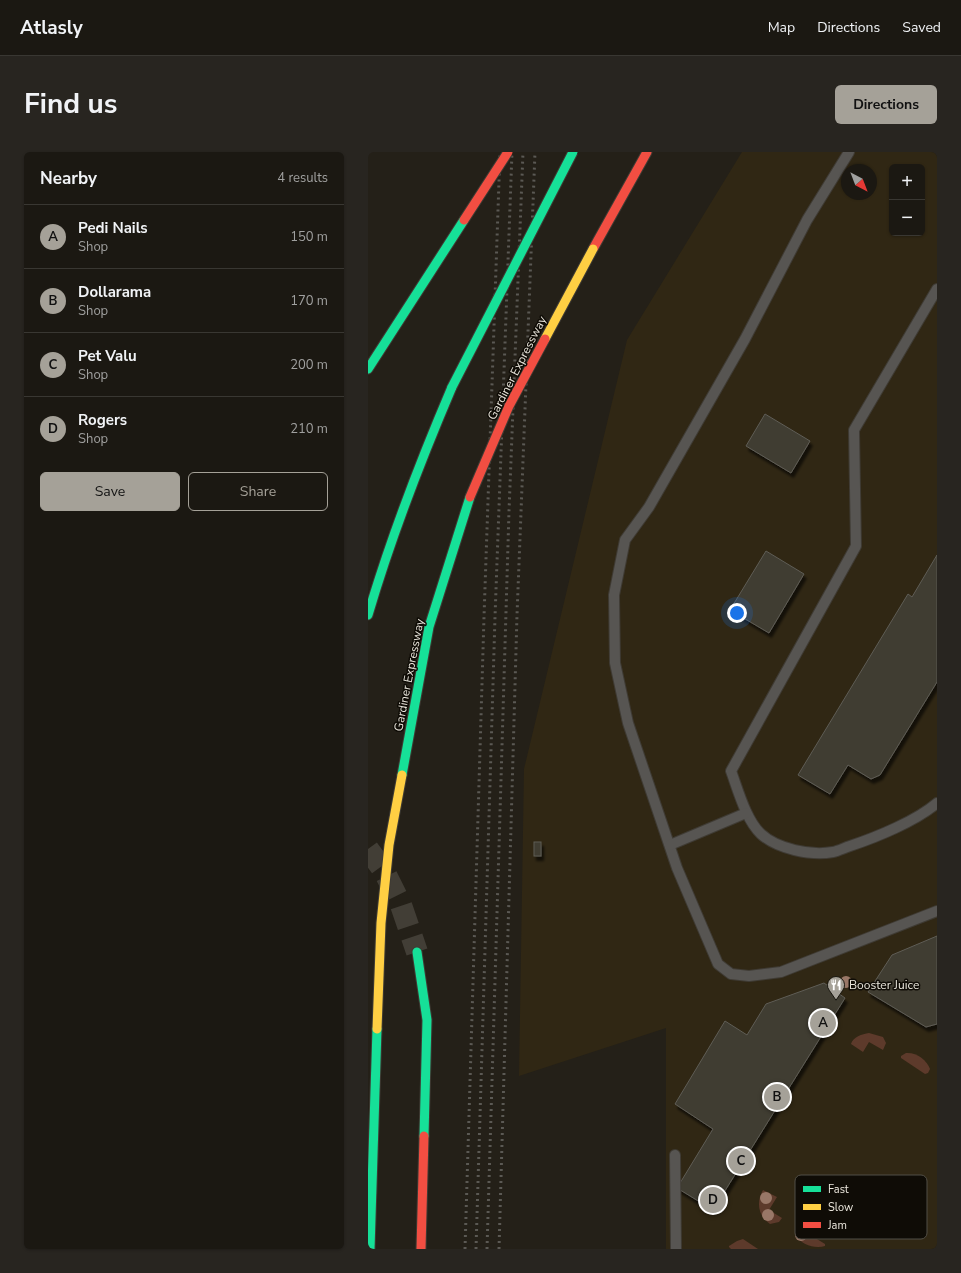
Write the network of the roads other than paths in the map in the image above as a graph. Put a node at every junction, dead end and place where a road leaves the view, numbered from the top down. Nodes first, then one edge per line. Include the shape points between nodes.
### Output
1 (508, 152) edge
2 (573, 152) edge
3 (647, 152) edge
4 (849, 152) edge
5 (937, 289) edge
6 (368, 369) edge
7 (368, 615) edge
8 (937, 803) edge
9 (746, 813) junction
10 (670, 845) junction
11 (937, 911) edge
12 (417, 952) tunnel mouth
13 (675, 1155) dead end
14 (370, 1249) edge
15 (421, 1249) edge
16 (676, 1249) edge

1 - 6 highway, bridge
2 - 7 highway, bridge via 452,387 421,459
3 - 14 highway, Gardiner Expressway, bridge via 509,406 470,497 429,627 390,845 381,923
4 - 10 lane via 808,220 745,339 649,507 625,540 614,595 615,663 628,723
5 - 9 lane via 854,430 856,546 731,771
8 - 9 lane via 927,812 870,840 832,852 805,852 777,844 760,834
9 - 10 lane
10 - 11 lane via 677,868 718,964 731,974 749,976 781,972
12 - 15 highway via 427,1020
13 - 16 lane

